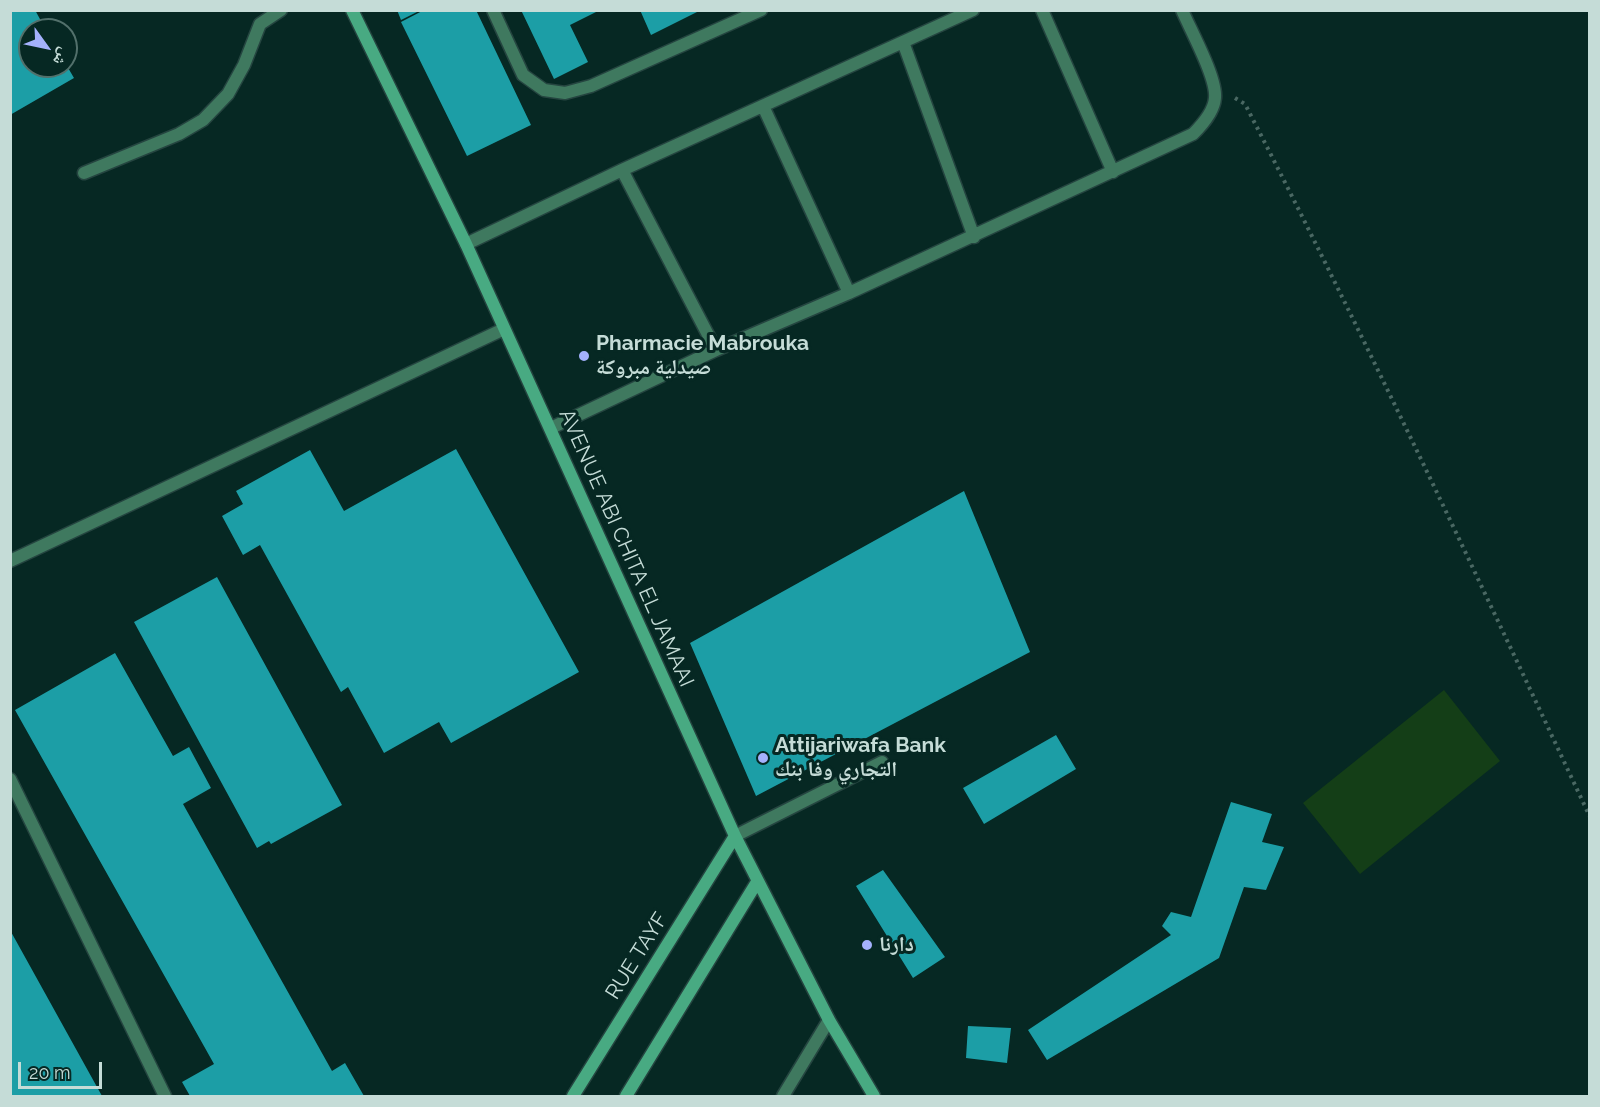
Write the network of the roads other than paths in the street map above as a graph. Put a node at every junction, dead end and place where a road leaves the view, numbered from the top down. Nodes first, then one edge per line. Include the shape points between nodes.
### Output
1 (281, 10) edge
2 (352, 10) edge
3 (494, 10) edge
4 (761, 10) edge
5 (974, 10) edge
6 (1042, 10) edge
7 (1182, 10) edge
8 (903, 42) junction
9 (763, 105) junction
10 (622, 170) junction
11 (1113, 172) junction
12 (84, 173) dead end
13 (974, 237) junction
14 (466, 244) junction
15 (849, 293) junction
16 (504, 329) junction
17 (716, 350) junction
18 (551, 428) junction
19 (10, 561) edge
20 (882, 762) dead end
21 (10, 779) edge
22 (735, 836) junction
23 (757, 882) junction
24 (828, 1020) junction
25 (165, 1096) edge
26 (573, 1096) edge
27 (626, 1096) edge
28 (783, 1096) edge
29 (874, 1096) edge

1 - 12 street via 260,24 228,94 203,120 179,134
2 - 14 street, AVENUE ABI CHITA EL JAMAAI
3 - 4 street via 523,75 544,90 565,93 591,86
5 - 8 street
6 - 11 street
7 - 11 street via 1214,84 1215,100 1210,112 1193,134
8 - 9 street
8 - 13 street
9 - 10 street
9 - 15 street
10 - 14 street
10 - 17 street
11 - 13 street
13 - 15 street
14 - 16 street, AVENUE ABI CHITA EL JAMAAI
15 - 17 street
16 - 18 street, AVENUE ABI CHITA EL JAMAAI
16 - 19 street
17 - 18 street
18 - 22 street, AVENUE ABI CHITA EL JAMAAI
20 - 22 street
21 - 25 street
22 - 23 street, AVENUE ABI CHITA EL JAMAAI
22 - 26 street, RUE TAYF
23 - 24 street, AVENUE ABI CHITA EL JAMAAI
23 - 27 street
24 - 28 street
24 - 29 street, AVENUE ABI CHITA EL JAMAAI

